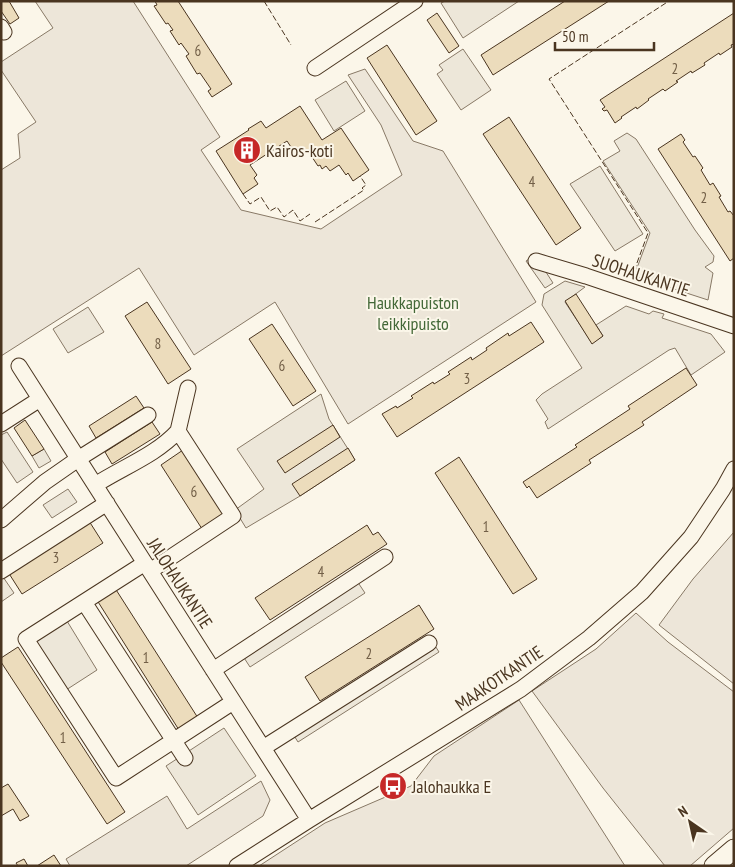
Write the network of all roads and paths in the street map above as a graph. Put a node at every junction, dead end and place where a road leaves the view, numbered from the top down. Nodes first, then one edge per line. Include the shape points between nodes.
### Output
1 (415, 1) edge
2 (315, 68) dead end
3 (536, 261) dead end
4 (734, 326) edge
5 (19, 366) dead end
6 (188, 388) dead end
7 (40, 399) junction
8 (148, 415) dead end
9 (1, 424) edge
10 (178, 431) junction
11 (78, 459) junction
12 (734, 468) edge
13 (95, 485) junction
14 (107, 503) junction
15 (1, 520) edge
16 (385, 557) dead end
17 (147, 567) junction
18 (1, 571) edge
19 (84, 602) junction
20 (430, 643) dead end
21 (213, 670) junction
22 (233, 702) junction
23 (174, 740) junction
24 (263, 748) junction
25 (185, 758) dead end
26 (309, 820) junction
27 (734, 848) edge
28 (237, 866) edge
29 (714, 866) edge

1 - 2 street
3 - 4 street, SUOHAUKANTIE
5 - 7 street, JALOHAUKANTIE
6 - 10 street
7 - 9 street
7 - 11 street, JALOHAUKANTIE
8 - 11 street
10 - 13 street via 150,454
10 - 17 street via 233,516
11 - 13 street, JALOHAUKANTIE
11 - 15 street
12 - 26 street, MAAKOTKANTIE via 691,537 642,592 589,638 521,689
13 - 14 street, JALOHAUKANTIE
14 - 17 street, JALOHAUKANTIE
14 - 18 street
16 - 21 street
17 - 19 street
17 - 21 street, JALOHAUKANTIE
19 - 23 street
19 - 23 street via 26,639 116,778
20 - 24 street
21 - 22 street, JALOHAUKANTIE
22 - 23 street
22 - 24 street, JALOHAUKANTIE
23 - 25 street
24 - 26 street, JALOHAUKANTIE
26 - 28 street, MAAKOTKANTIE
27 - 29 main road

